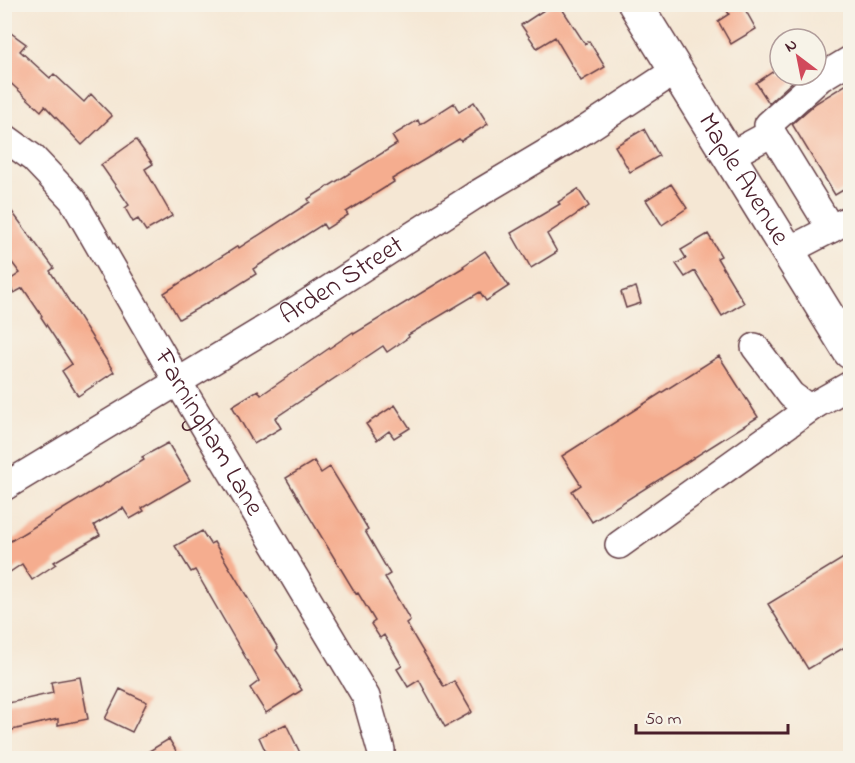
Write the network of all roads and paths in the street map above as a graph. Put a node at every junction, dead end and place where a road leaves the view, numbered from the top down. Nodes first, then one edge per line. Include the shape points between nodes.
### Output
1 (635, 4) edge
2 (850, 60) edge
3 (676, 70) junction
4 (772, 134) junction
5 (4, 136) edge
6 (729, 156) junction
7 (841, 224) edge
8 (788, 251) junction
9 (754, 347) dead end
10 (850, 352) edge
11 (178, 382) junction
12 (850, 384) edge
13 (816, 404) junction
14 (4, 487) edge
15 (619, 545) dead end
16 (381, 750) dead end

1 - 3 main road, Maple Avenue
2 - 4 street via 820,78 768,125
3 - 6 main road, Maple Avenue
3 - 11 street, Arden Street
4 - 6 street
4 - 7 street
5 - 11 street, Farningham Lane via 33,158 73,200
6 - 8 main road, Maple Avenue
7 - 8 street
8 - 10 main road, Maple Avenue
9 - 13 street via 796,399 806,406
11 - 14 street, Arden Street
11 - 16 street, Farningham Lane via 366,697
12 - 13 street
13 - 15 street

